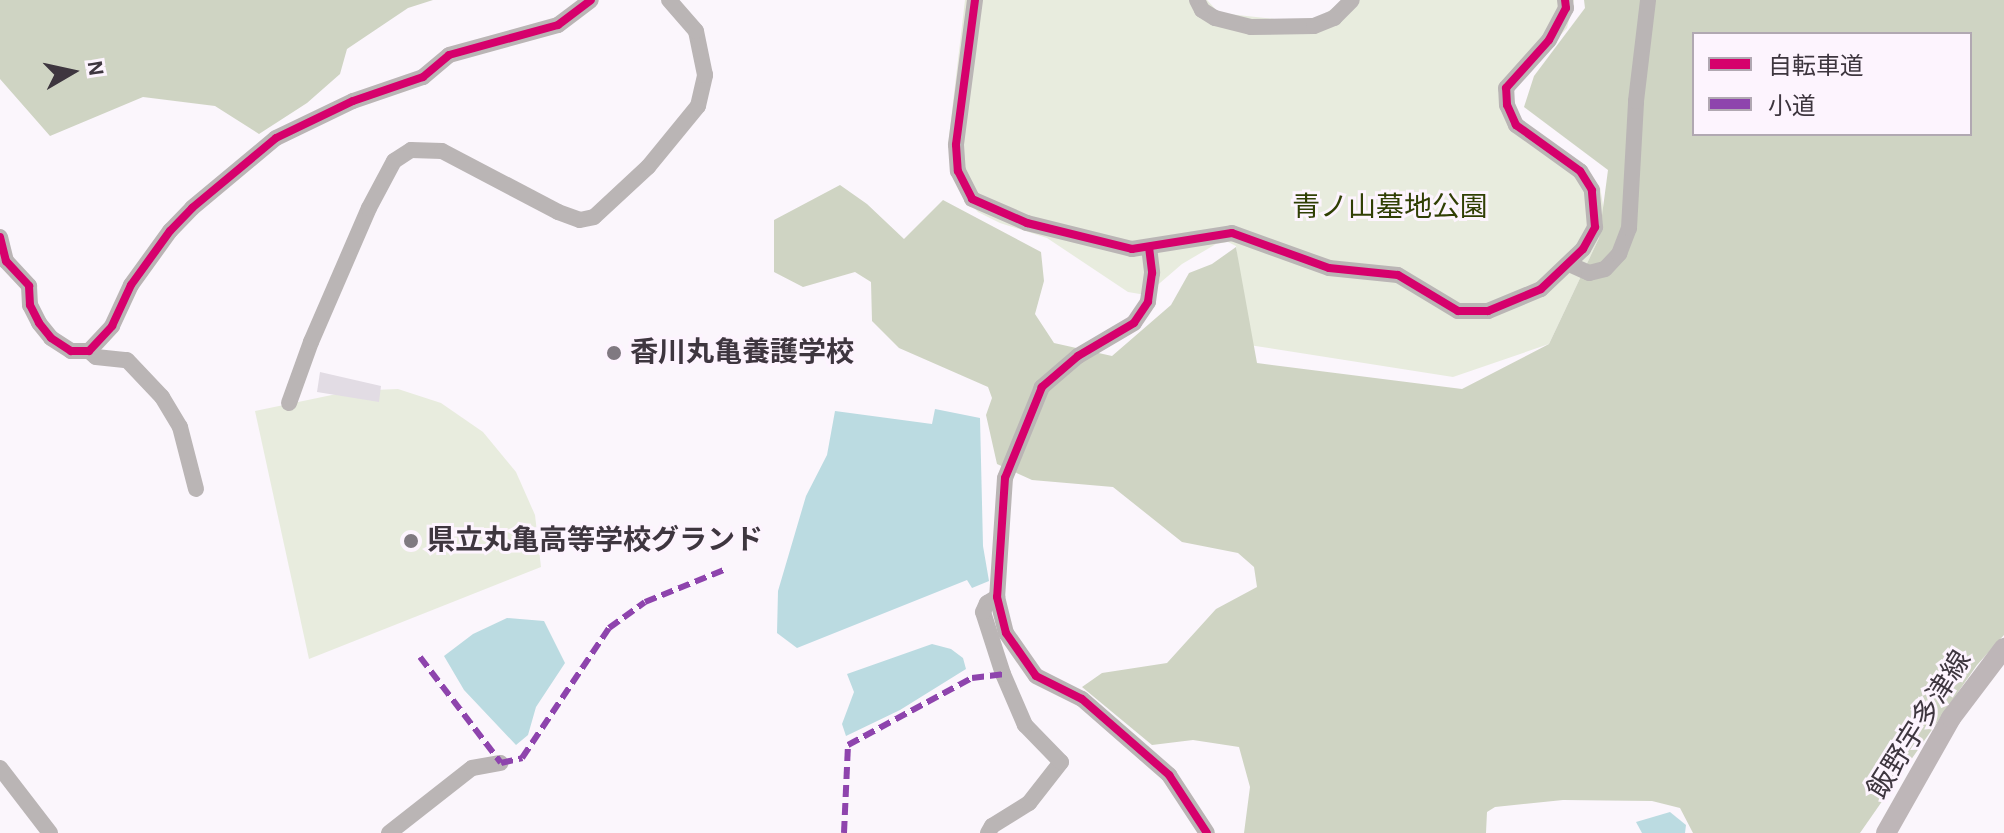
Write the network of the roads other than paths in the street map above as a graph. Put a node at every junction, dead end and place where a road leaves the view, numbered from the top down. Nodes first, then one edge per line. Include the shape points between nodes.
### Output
1 (591, 0) edge
2 (669, 0) edge
3 (975, 0) edge
4 (1197, 0) edge
5 (1352, 0) edge
6 (1565, 0) edge
7 (1648, 0) edge
8 (0, 237) edge
9 (1149, 247) junction
10 (1569, 264) junction
11 (89, 351) junction
12 (289, 403) dead end
13 (196, 489) dead end
14 (997, 597) junction
15 (2002, 655) edge
16 (501, 763) dead end
17 (0, 768) edge
18 (50, 833) edge
19 (389, 833) edge
20 (988, 833) edge
21 (1207, 833) edge
22 (1886, 833) edge

1 - 11 street via 558,25 449,55 423,77 353,101 276,138 170,231 131,285 112,326
2 - 12 street via 696,31 705,75 698,106 648,167 594,217 580,220 442,151 411,150 394,161 369,208
3 - 9 street via 956,145 958,171 972,199 1074,237 1132,249
4 - 5 street via 1215,18 1251,27 1314,26 1334,18
6 - 10 street via 1549,40 1506,88 1516,125 1580,171 1592,190 1595,227
7 - 10 street via 1629,228 1619,254 1605,269 1589,273
8 - 11 street via 6,261 29,286 30,305 45,331 71,351
9 - 10 street via 1232,233 1329,268 1398,275 1458,311 1512,304 1541,289
9 - 14 street via 1148,302 1134,323 1078,356 1042,387 1005,478
11 - 13 street via 96,357 127,360 162,397 180,427
14 - 20 street via 983,612 1003,674 1025,725 1061,762 1029,803
14 - 21 street via 1006,633 1036,676 1082,699 1169,775
15 - 22 main road, 飯野宇多津線 via 1951,718
16 - 19 street via 472,768
17 - 18 street

